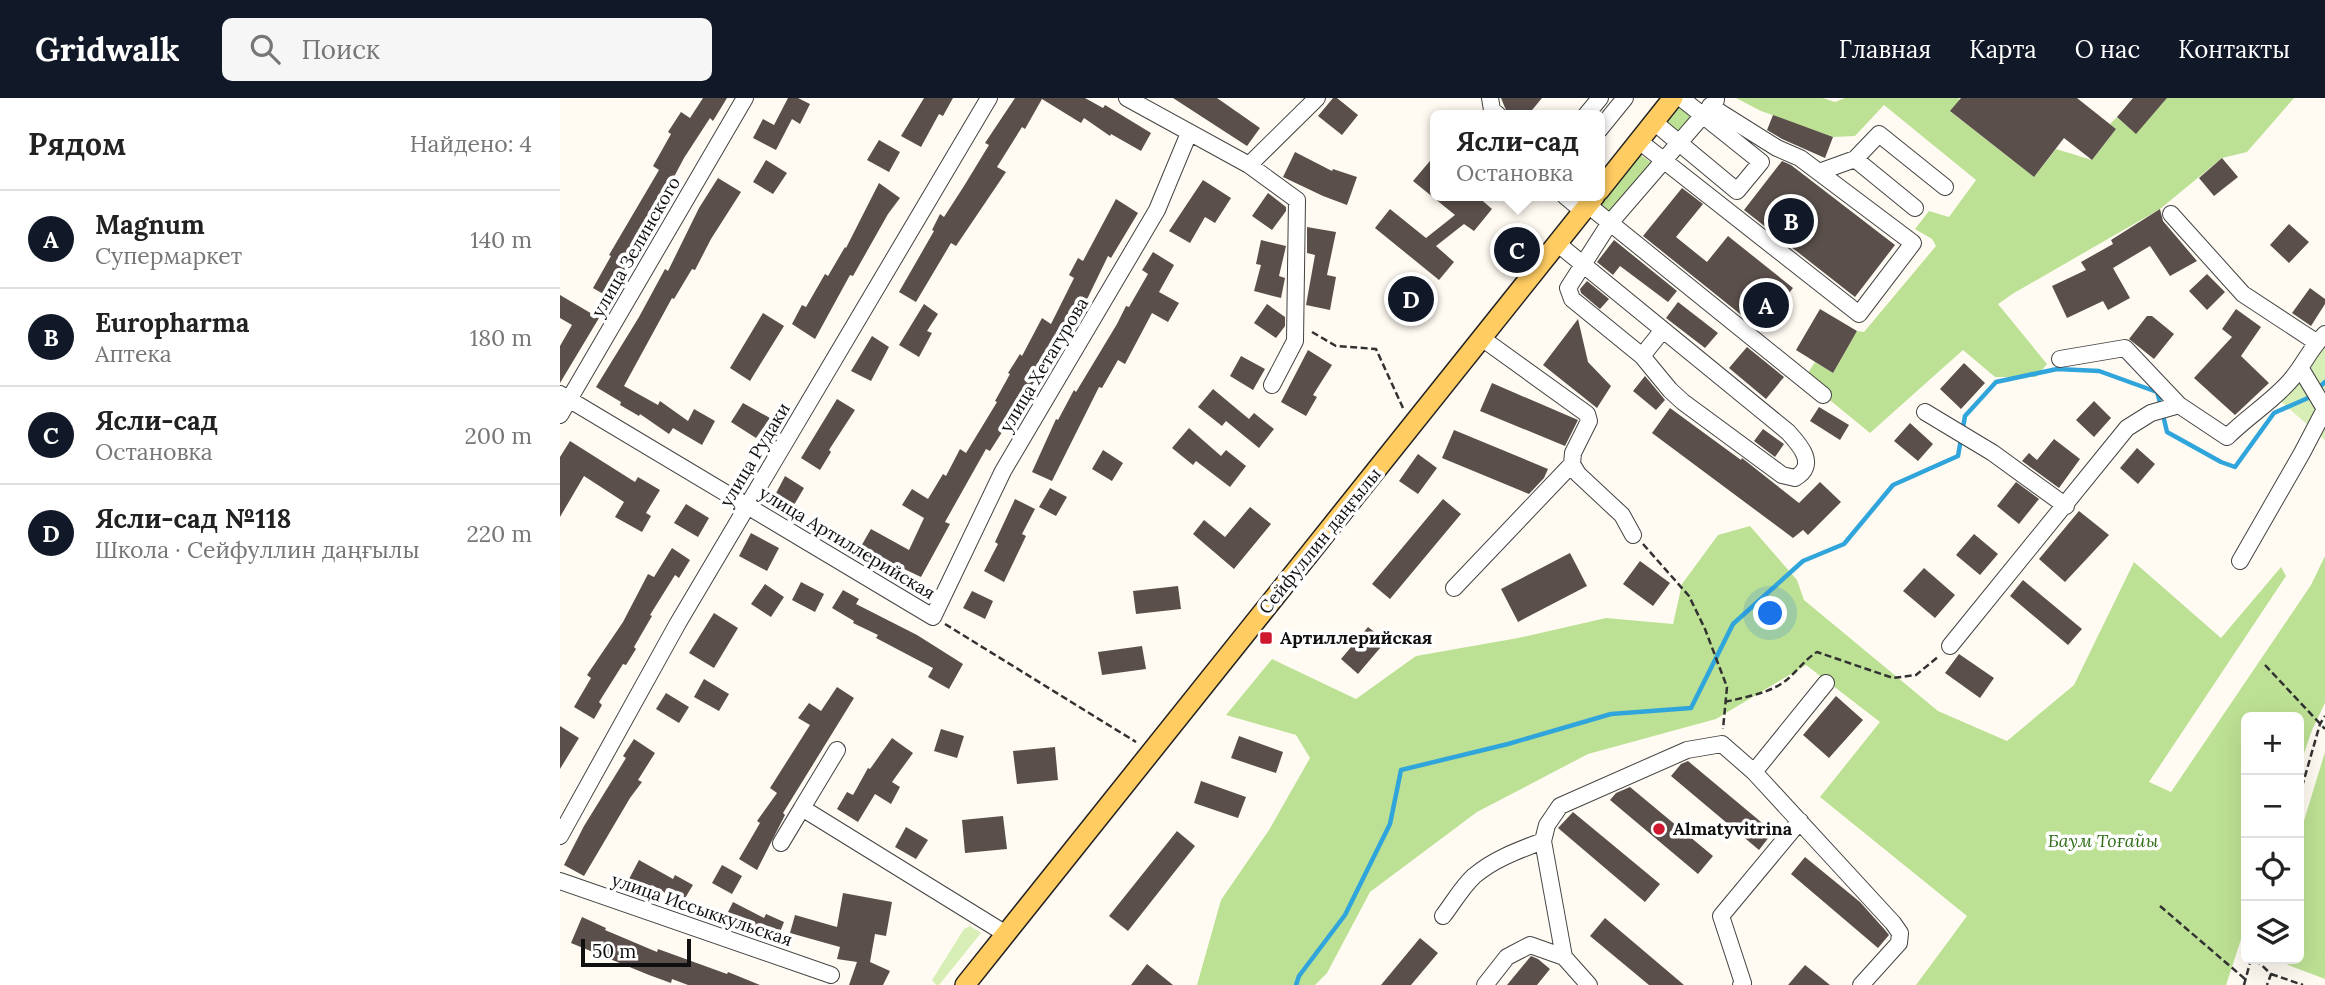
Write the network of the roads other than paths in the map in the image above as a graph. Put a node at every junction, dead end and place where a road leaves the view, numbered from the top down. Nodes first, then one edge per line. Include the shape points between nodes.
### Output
1 (745, 98) edge
2 (989, 98) edge
3 (1127, 98) edge
4 (1317, 98) edge
5 (1625, 98) edge
6 (1673, 98) edge
7 (1681, 98) edge
8 (1710, 107) edge
9 (1654, 122) junction
10 (1605, 123) edge
11 (1189, 133) junction
12 (1639, 141) junction
13 (1679, 142) junction
14 (1777, 148) junction
15 (1855, 159) junction
16 (1662, 160) junction
17 (1761, 162) junction
18 (1249, 165) junction
19 (1819, 172) junction
20 (1605, 184) edge
21 (1945, 187) dead end
22 (1591, 201) edge
23 (1915, 208) dead end
24 (2171, 214) dead end
25 (1609, 225) junction
26 (1558, 244) junction
27 (1583, 264) junction
28 (1662, 331) junction
29 (2320, 338) edge
30 (1483, 339) junction
31 (1642, 356) junction
32 (2060, 359) dead end
33 (2301, 369) junction
34 (1272, 385) dead end
35 (1824, 395) dead end
36 (565, 397) edge
37 (2179, 405) junction
38 (2325, 409) edge
39 (1925, 412) dead end
40 (560, 415) edge
41 (1572, 464) junction
42 (747, 506) junction
43 (2066, 506) junction
44 (1633, 535) road end
45 (2240, 561) dead end
46 (1454, 587) dead end
47 (933, 617) joint
48 (1950, 646) road end
49 (1826, 683) dead end
50 (837, 750) dead end
51 (1754, 772) junction
52 (802, 808) junction
53 (1800, 821) junction
54 (560, 836) edge
55 (1544, 841) junction
56 (781, 842) dead end
57 (560, 881) edge
58 (1443, 916) dead end
59 (1006, 934) junction
60 (1564, 957) junction
61 (831, 975) dead end
62 (1585, 984) edge
63 (965, 985) edge
64 (1485, 985) edge
65 (1741, 985) edge
66 (1861, 985) edge

1 - 36 street, улица Зелинского
2 - 42 street, улица Рудаки
3 - 11 street
4 - 18 street
5 - 10 street
6 - 9 main road, Сейфуллин даңғылы
7 - 8 street
8 - 13 street
8 - 14 street
8 - 17 street
9 - 12 main road, Сейфуллин даңғылы
9 - 13 street
11 - 18 street
11 - 47 street, улица Хетагурова via 1157,210 1003,471
12 - 16 street
12 - 20 main road, Сейфуллин даңғылы
13 - 16 street
13 - 17 street via 1737,191
14 - 17 street
14 - 19 street
15 - 19 street
15 - 21 street via 1879,134
15 - 23 street
16 - 19 street via 1859,314 1913,243
16 - 25 street
18 - 34 street via 1297,200 1295,341
22 - 25 street
22 - 26 main road, Сейфуллин даңғылы
24 - 29 street via 2243,294
25 - 27 street
25 - 35 street
26 - 27 street
26 - 30 main road, Сейфуллин даңғылы
27 - 28 street
27 - 31 street via 1568,288 1570,296
28 - 31 street
28 - 31 street via 1801,445 1807,460 1801,475 1786,477 1694,410
29 - 33 street
30 - 41 street via 1587,414 1589,421
30 - 59 main road, Сейфуллин даңғылы
32 - 37 street via 2125,348
33 - 37 street via 2272,401 2227,437
33 - 38 street
36 - 40 street, улица Зелинского
36 - 42 street, улица Артиллерийская
37 - 43 street via 2152,412 2127,428
38 - 45 street
39 - 43 street via 1993,453
41 - 44 street via 1622,515
41 - 46 street
42 - 47 street, улица Артиллерийская
42 - 54 street, улица Рудаки
43 - 48 street
49 - 51 street
50 - 52 street
51 - 53 street
51 - 55 street via 1723,744 1687,750 1560,806 1547,825
52 - 56 street
52 - 59 street
53 - 65 street via 1721,916
53 - 66 street via 1900,933 1899,943
55 - 58 street via 1513,852 1473,877
55 - 60 street
57 - 61 street, улица Иссыккульская
59 - 63 main road, Сейфуллин даңғылы
60 - 62 street
60 - 64 street via 1530,945 1507,957

